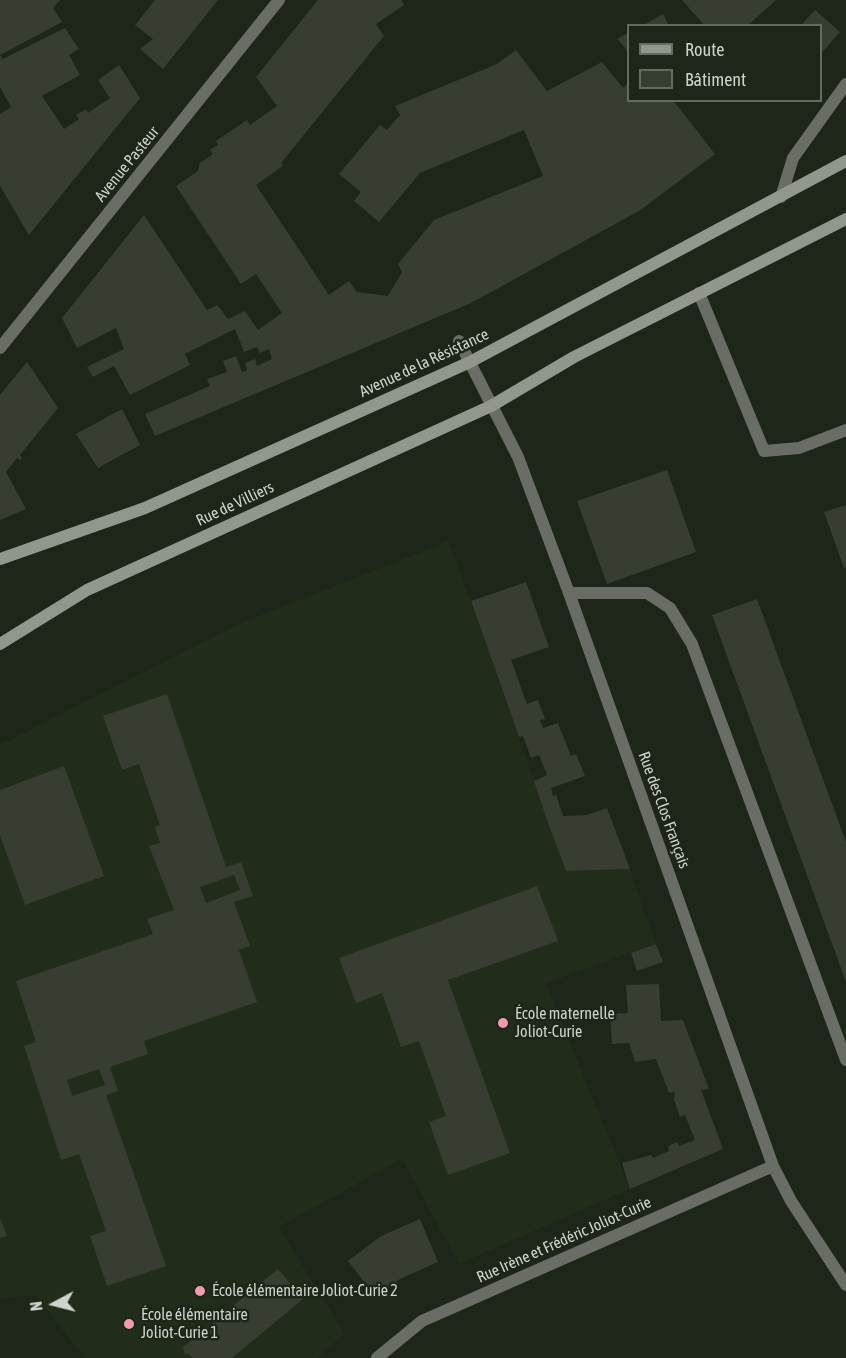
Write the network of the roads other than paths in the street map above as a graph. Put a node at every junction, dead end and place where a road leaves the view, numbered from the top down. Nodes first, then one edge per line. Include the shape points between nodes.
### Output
1 (279, 0) edge
2 (846, 84) edge
3 (846, 161) edge
4 (781, 197) junction
5 (846, 219) edge
6 (699, 293) junction
7 (459, 341) dead end
8 (0, 348) edge
9 (470, 362) junction
10 (490, 406) junction
11 (846, 430) edge
12 (0, 559) edge
13 (569, 593) junction
14 (0, 644) edge
15 (846, 1060) edge
16 (773, 1166) junction
17 (846, 1285) edge
18 (376, 1358) edge

1 - 8 street, Avenue Pasteur
2 - 4 street via 793,158
3 - 4 main road, Avenue de la Résistance
4 - 9 main road, Avenue de la Résistance
5 - 6 main road
6 - 10 main road via 574,357
6 - 11 street via 764,451 799,448
7 - 9 street, Rue des Clos Français
9 - 10 street, Rue des Clos Français
9 - 12 main road, Avenue de la Résistance via 145,508
10 - 13 street, Rue des Clos Français via 518,457
10 - 14 main road, Rue de Villiers via 87,590
13 - 15 street via 647,593 670,608 692,644
13 - 16 street, Rue des Clos Français
16 - 17 street, Rue des Clos Français
16 - 18 street, Rue Irène et Frédéric Joliot-Curie via 422,1321

